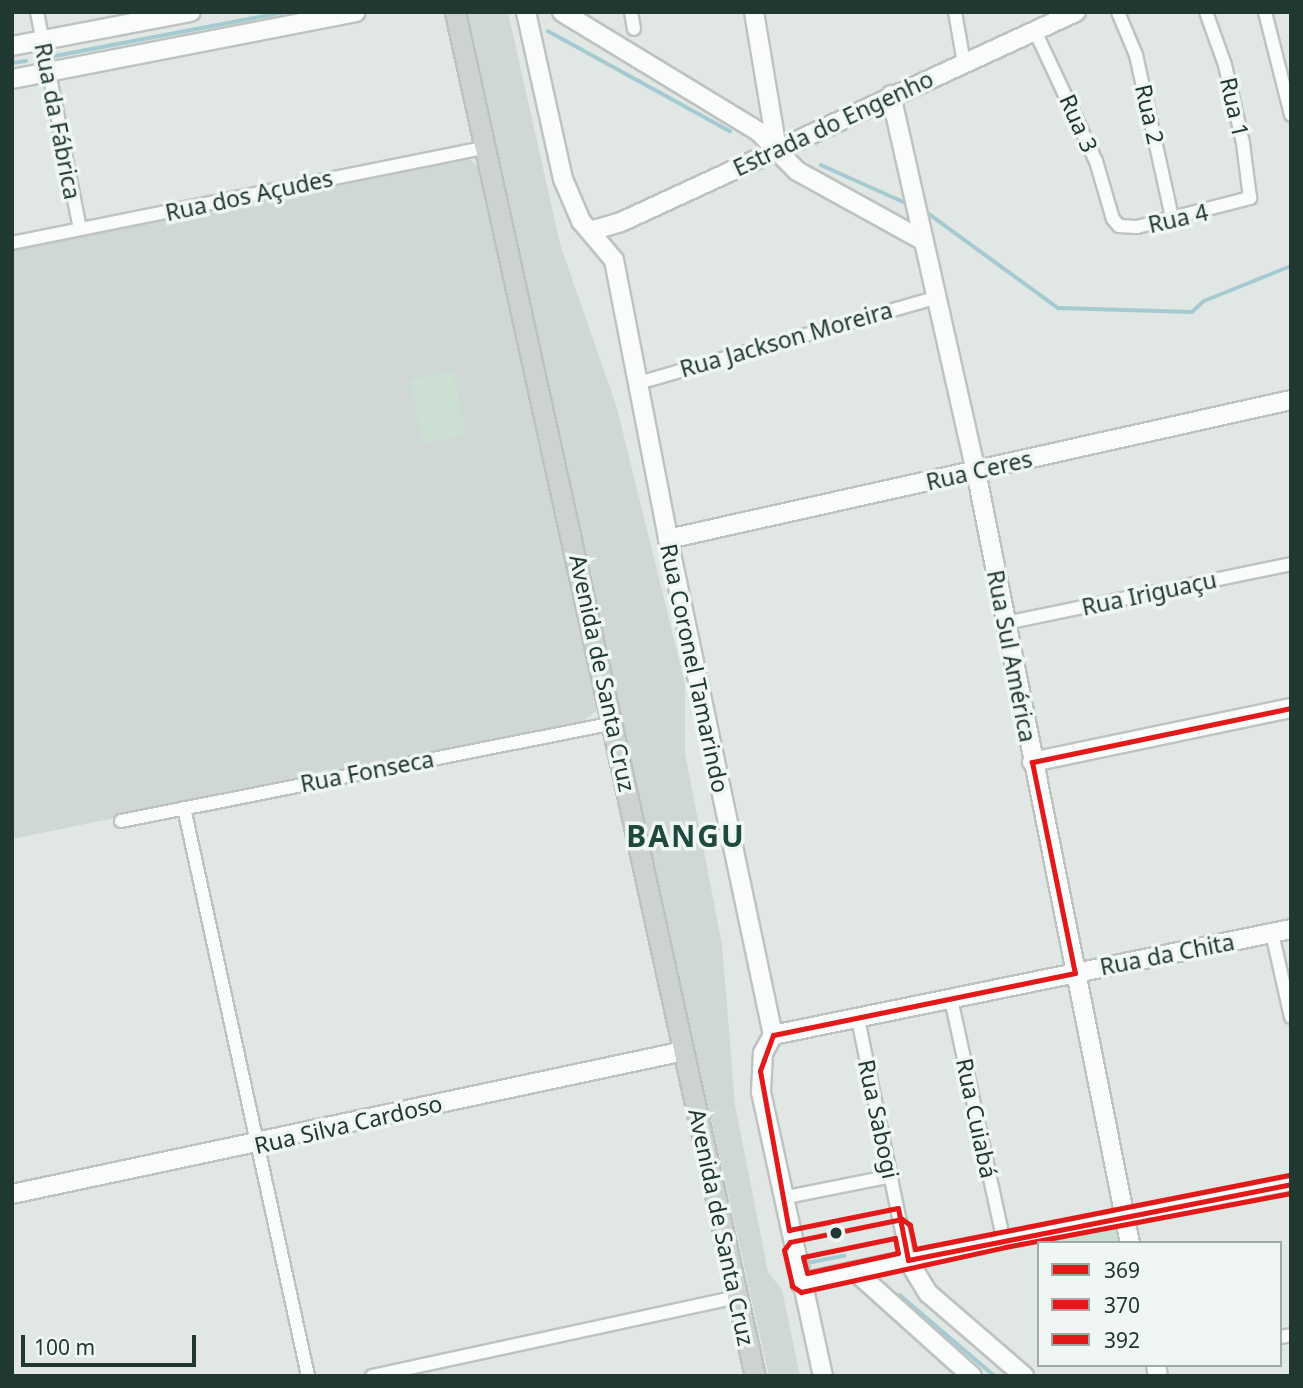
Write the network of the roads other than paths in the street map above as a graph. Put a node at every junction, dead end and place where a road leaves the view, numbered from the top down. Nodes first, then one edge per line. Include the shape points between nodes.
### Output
1 (37, 12) edge
2 (191, 12) edge
3 (356, 12) edge
4 (455, 12) edge
5 (526, 12) edge
6 (562, 12) edge
7 (631, 12) edge
8 (754, 12) edge
9 (955, 12) edge
10 (1076, 12) edge
11 (1118, 12) edge
12 (1206, 12) edge
13 (1265, 12) edge
14 (634, 29) dead end
15 (1035, 31) junction
16 (42, 40) junction
17 (12, 46) edge
18 (964, 63) junction
19 (48, 72) junction
20 (12, 79) edge
21 (891, 95) junction
22 (1291, 115) edge
23 (486, 147) junction
24 (777, 149) junction
25 (1246, 202) joint
26 (1172, 218) junction
27 (1113, 219) joint
28 (80, 229) junction
29 (590, 231) junction
30 (922, 240) junction
31 (12, 243) edge
32 (936, 298) junction
33 (638, 383) junction
34 (1291, 400) edge
35 (976, 471) junction
36 (668, 539) junction
37 (1291, 564) edge
38 (1006, 623) junction
39 (1291, 708) edge
40 (614, 723) junction
41 (1032, 762) junction
42 (184, 808) junction
43 (121, 821) dead end
44 (1291, 929) edge
45 (1272, 933) junction
46 (1075, 973) junction
47 (951, 999) junction
48 (1291, 1017) edge
49 (858, 1018) junction
50 (773, 1035) junction
51 (684, 1051) junction
52 (256, 1145) junction
53 (892, 1177) junction
54 (1291, 1184) edge
55 (12, 1194) edge
56 (782, 1198) junction
57 (1124, 1215) junction
58 (1028, 1233) junction
59 (1003, 1238) junction
60 (1038, 1241) edge
61 (1130, 1241) edge
62 (908, 1260) junction
63 (856, 1272) junction
64 (800, 1283) junction
65 (738, 1297) junction
66 (308, 1376) edge
67 (372, 1376) edge
68 (755, 1376) edge
69 (823, 1376) edge
70 (972, 1376) edge
71 (1024, 1376) edge

1 - 16 street, Rua da Fábrica
2 - 16 main road
3 - 19 main road
4 - 23 main road, Avenida de Santa Cruz
5 - 29 main road, Rua Coronel Tamarindo via 563,179 573,208
6 - 24 main road via 751,127
7 - 14 street
8 - 24 main road
9 - 18 street
10 - 15 main road, Estrada do Engenho
11 - 26 street, Rua 2 via 1136,55
12 - 25 street, Rua 1 via 1244,143 1251,192
13 - 22 street
15 - 18 main road, Estrada do Engenho
15 - 27 street, Rua 3 via 1091,150
16 - 17 main road
16 - 19 street, Rua da Fábrica
18 - 21 main road, Estrada do Engenho
19 - 20 main road
19 - 28 street, Rua da Fábrica
21 - 24 main road, Estrada do Engenho
21 - 30 main road, Rua Sul América
23 - 28 street, Rua dos Açudes
23 - 40 main road, Avenida de Santa Cruz
24 - 29 main road, Estrada do Engenho via 621,222
24 - 30 main road via 797,171
25 - 26 street, Rua 4
26 - 27 street, Rua 4 via 1124,228
28 - 31 street, Rua dos Açudes
29 - 33 main road, Rua Coronel Tamarindo via 614,260
30 - 32 main road, Rua Sul América
32 - 33 street, Rua Jackson Moreira
32 - 35 main road, Rua Sul América
33 - 36 main road, Rua Coronel Tamarindo
34 - 35 main road, Rua Ceres
35 - 36 main road, Rua Ceres
35 - 38 main road, Rua Sul América
36 - 50 main road, Rua Coronel Tamarindo
37 - 38 street, Rua Iriguaçu
38 - 41 main road, Rua Sul América
39 - 41 main road
40 - 42 street, Rua Fonseca
40 - 51 main road, Avenida de Santa Cruz
41 - 46 main road, Rua Sul América
42 - 43 street, Rua Fonseca
42 - 52 street
44 - 45 main road, Rua da Chita
45 - 46 main road, Rua da Chita
45 - 48 street
46 - 47 main road, Rua da Chita
46 - 57 main road, Rua Sul América
47 - 49 main road, Rua da Chita
47 - 59 street, Rua Cuiabá
49 - 50 main road, Rua da Chita
49 - 53 street, Rua Sabogi
50 - 56 main road via 763,1053 761,1092
51 - 52 main road, Rua Silva Cardoso
51 - 65 main road, Avenida de Santa Cruz
52 - 55 main road, Rua Silva Cardoso
52 - 66 street
53 - 56 street
53 - 62 street, Rua Sabogi
54 - 57 street
56 - 64 main road
57 - 58 street
57 - 61 main road, Rua Sul América
58 - 59 street
58 - 60 street
59 - 62 street
62 - 63 main road
62 - 71 main road via 928,1293
63 - 64 main road
63 - 70 main road
64 - 69 main road
65 - 67 street
65 - 68 main road, Avenida de Santa Cruz

